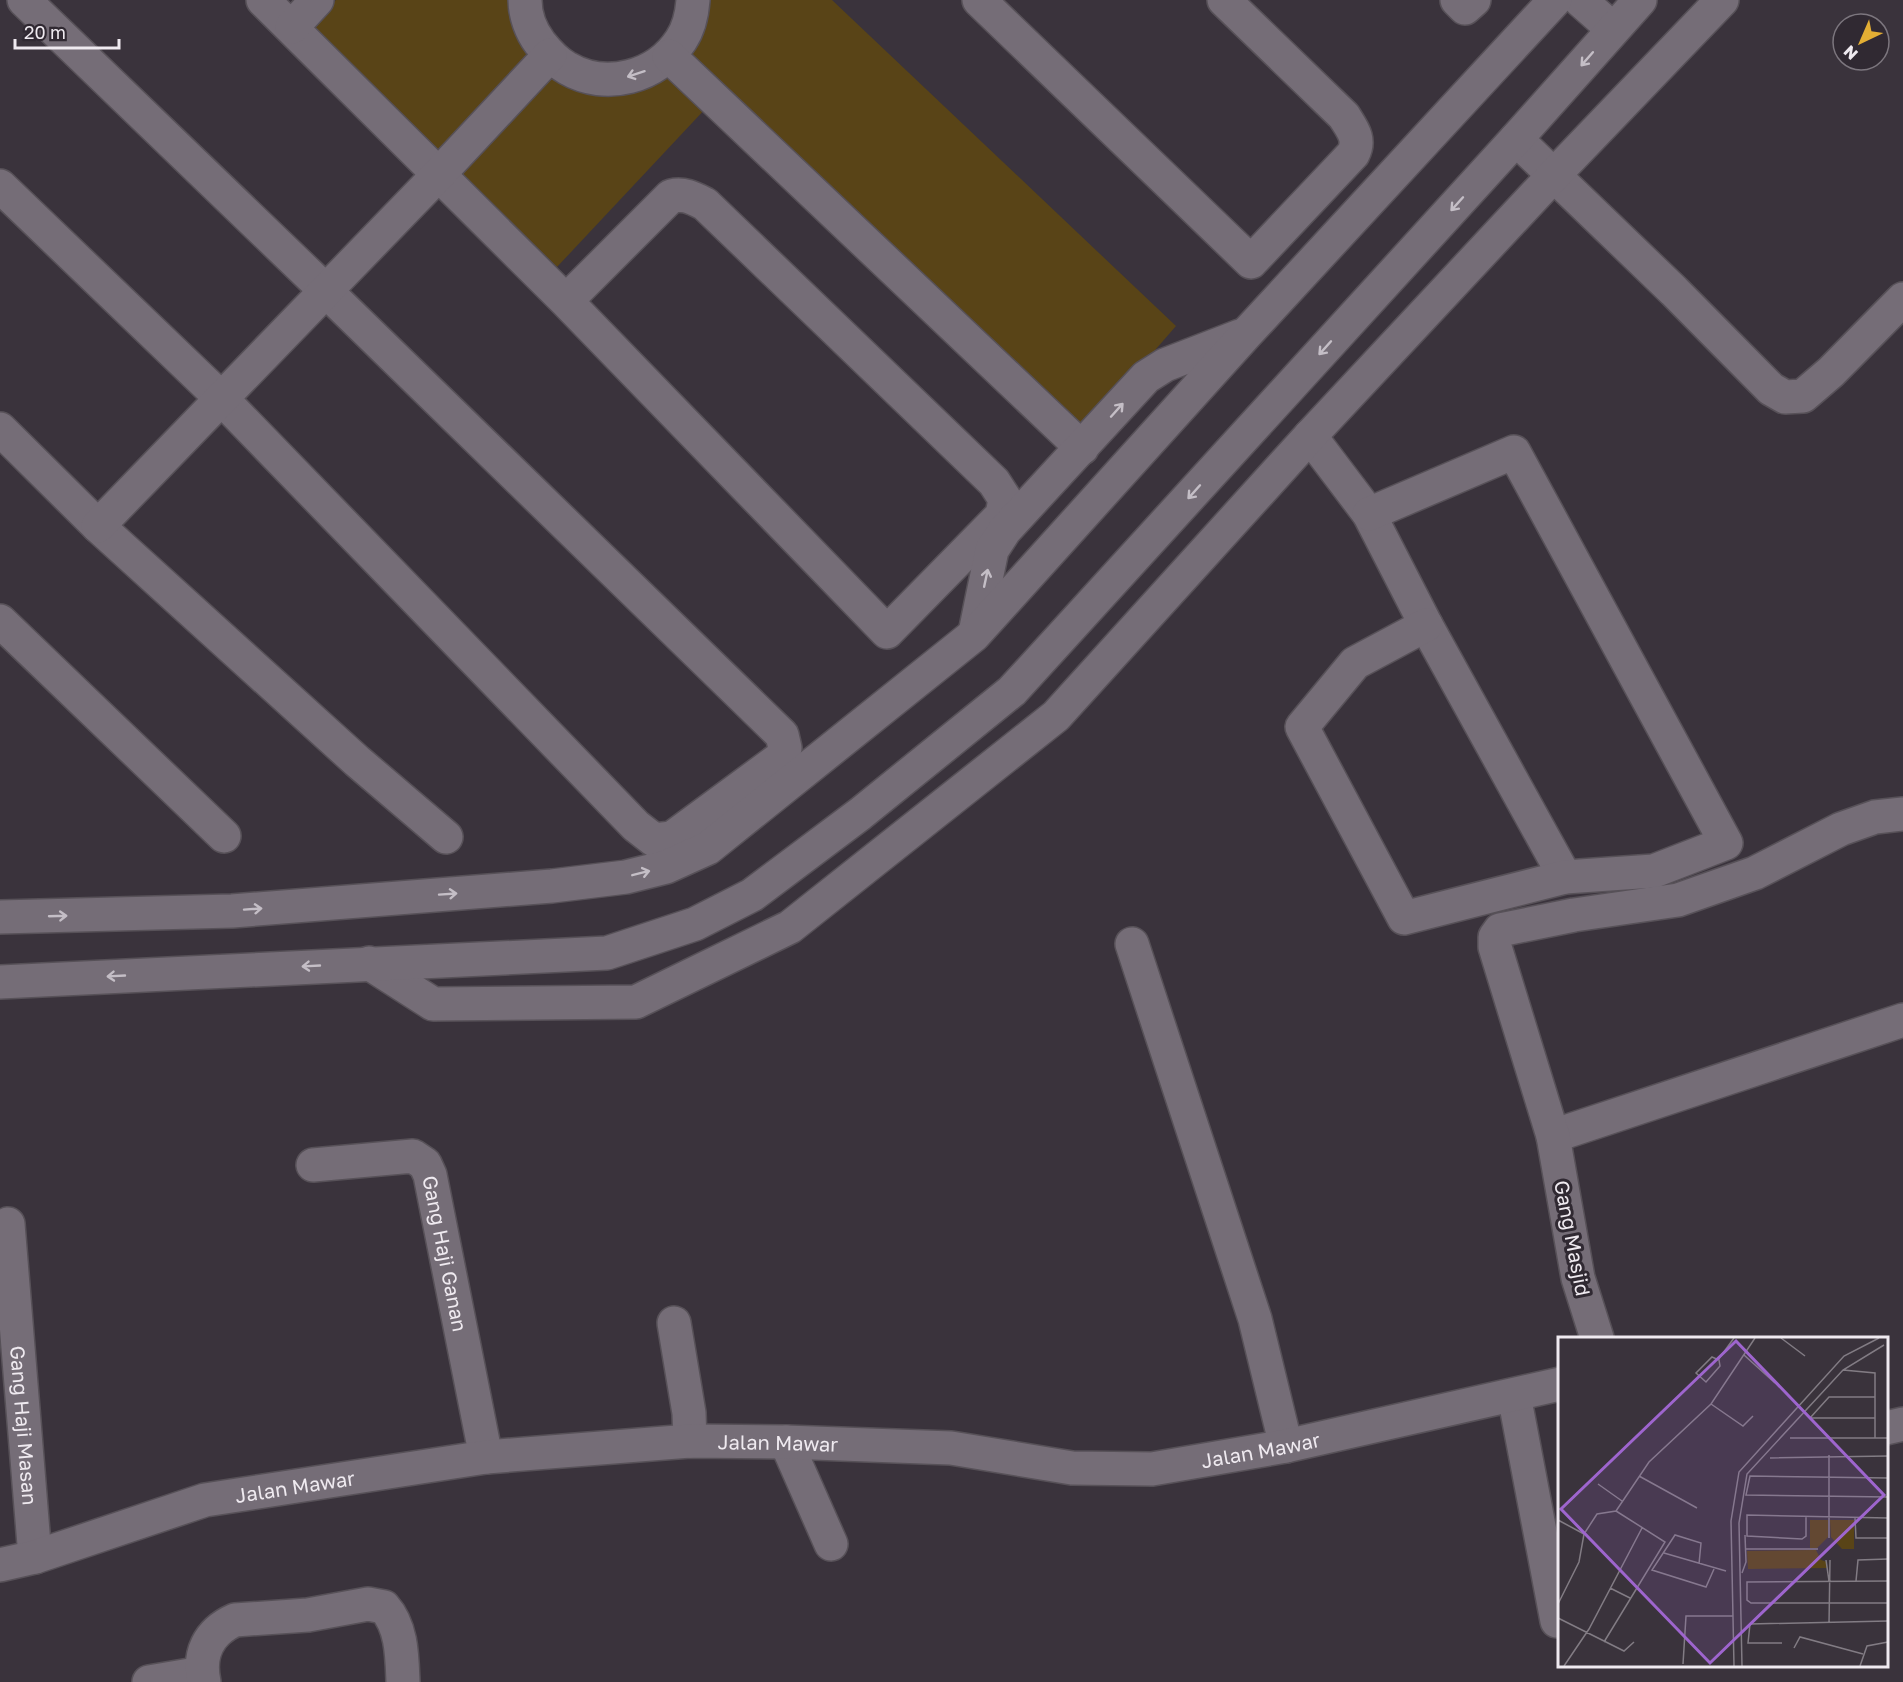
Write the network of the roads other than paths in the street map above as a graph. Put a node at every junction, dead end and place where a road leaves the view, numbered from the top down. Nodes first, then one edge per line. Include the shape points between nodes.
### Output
1 (24, 0) edge
2 (263, 0) edge
3 (317, 0) edge
4 (525, 0) edge
5 (693, 0) edge
6 (979, 0) edge
7 (1224, 0) edge
8 (1457, 0) edge
9 (1474, 0) edge
10 (1555, 0) edge
11 (1580, 0) edge
12 (1640, 0) edge
13 (1722, 0) edge
14 (292, 27) junction
15 (1613, 29) junction
16 (550, 55) junction
17 (669, 56) junction
18 (1516, 140) junction
19 (438, 175) junction
20 (1554, 175) junction
21 (0, 186) edge
22 (326, 291) junction
23 (1903, 299) edge
24 (566, 301) junction
25 (1247, 333) junction
26 (221, 398) junction
27 (0, 429) edge
28 (1310, 436) junction
29 (1082, 448) junction
30 (1369, 514) junction
31 (98, 526) junction
32 (0, 621) edge
33 (1426, 625) junction
34 (974, 635) junction
35 (1903, 814) edge
36 (224, 836) dead end
37 (446, 837) dead end
38 (1565, 877) junction
39 (0, 917) edge
40 (1131, 945) dead end
41 (369, 963) junction
42 (0, 982) edge
43 (1903, 1020) edge
44 (1553, 1136) junction
45 (313, 1166) dead end
46 (8, 1224) dead end
47 (674, 1323) dead end
48 (1597, 1337) edge
49 (1558, 1384) edge
50 (1514, 1395) junction
51 (1903, 1424) edge
52 (1888, 1428) edge
53 (690, 1441) junction
54 (786, 1442) junction
55 (1286, 1446) junction
56 (486, 1457) junction
57 (831, 1544) dead end
58 (35, 1557) junction
59 (0, 1565) edge
60 (1557, 1621) dead end
61 (203, 1678) edge
62 (149, 1682) edge
63 (403, 1682) edge

1 - 22 street
2 - 14 street
3 - 14 street
4 - 16 street via 534,34
5 - 17 street via 691,17
6 - 7 street via 1251,262 1353,154 1356,134 1344,116
8 - 9 street via 1465,8
10 - 25 street
11 - 15 street
12 - 15 street
13 - 20 street
14 - 19 street
15 -> 18 street
17 -> 16 street via 651,69 609,80 567,69
16 - 19 street
17 - 29 street
18 - 20 street
18 -> 41 street via 1012,691 752,895 695,924 608,953
19 - 22 street
19 - 24 street
20 - 23 street via 1771,389 1785,397 1803,396
20 - 28 street
21 - 26 street
22 - 26 street
22 - 26 street via 782,735 782,757 672,838 654,840 636,826
24 - 24 street via 887,632 1002,515 1005,499 994,482 705,204 688,196 671,196
29 -> 25 street via 1146,377 1166,365
25 - 34 street
26 - 31 street
27 - 31 street
28 - 30 street
28 - 41 street via 1056,716 790,927 636,1002 433,1004
34 -> 29 street via 992,550 1005,530
30 - 33 street
30 - 38 street via 1514,452 1726,843 1654,871
31 - 37 street
32 - 36 street
33 - 38 street
33 - 38 street via 1355,663 1302,727 1404,918
39 -> 34 street via 232,911 552,886 626,877 666,867 708,848
35 - 44 street, Gang Masjid via 1875,817 1841,829 1755,873 1678,900 1500,930 1495,947
40 - 55 street via 1255,1319
41 -> 42 street
43 - 44 street
44 - 48 street, Gang Masjid via 1578,1278
45 - 56 street, Gang Haji Ganan via 413,1156 425,1164
46 - 58 street, Gang Haji Masan
47 - 53 street via 690,1413
49 - 50 street, Jalan Mawar
50 - 55 street, Jalan Mawar
50 - 60 street
51 - 52 street
53 - 54 street, Jalan Mawar
53 - 56 street, Jalan Mawar
54 - 55 street, Jalan Mawar via 951,1448 1072,1468 1152,1469
54 - 57 street
56 - 58 street, Jalan Mawar via 205,1500
58 - 59 street, Jalan Mawar
61 - 62 street
61 - 63 street via 202,1655 226,1624 368,1604 384,1607 392,1616 402,1649

